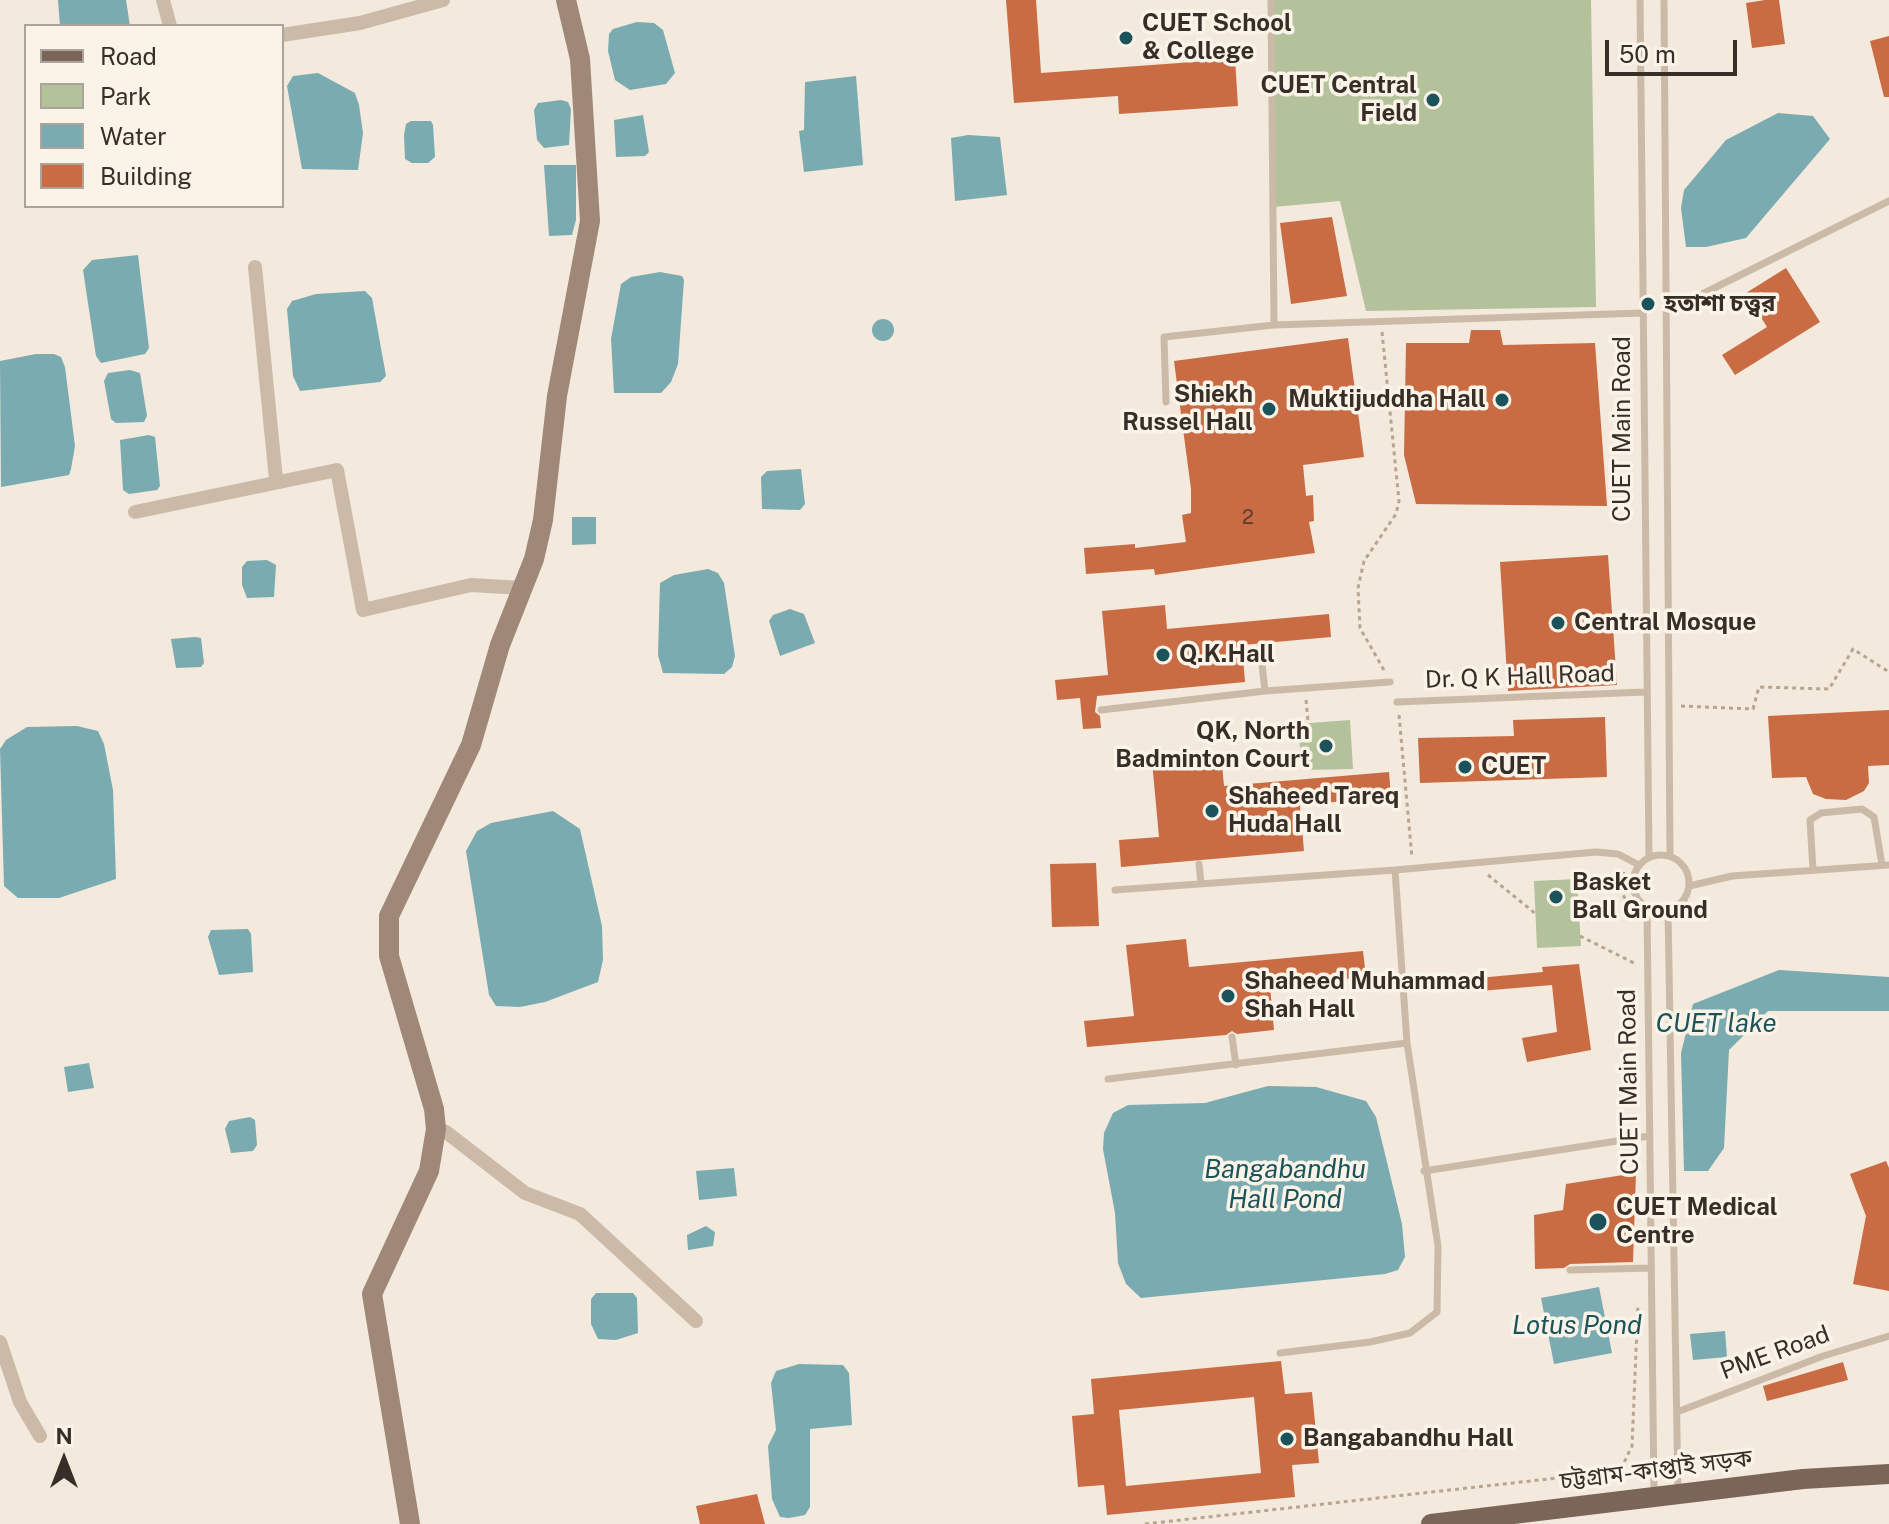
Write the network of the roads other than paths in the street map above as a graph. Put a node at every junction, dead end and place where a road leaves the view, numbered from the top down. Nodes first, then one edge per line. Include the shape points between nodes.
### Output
1 (163, 0) edge
2 (443, 0) edge
3 (566, 0) edge
4 (1271, 0) edge
5 (1640, 0) edge
6 (1664, 0) edge
7 (169, 24) edge
8 (284, 35) edge
9 (1889, 201) edge
10 (255, 267) dead end
11 (1668, 311) junction
12 (1642, 313) junction
13 (1274, 325) junction
14 (1166, 402) dead end
15 (276, 480) junction
16 (135, 512) dead end
17 (523, 588) junction
18 (1260, 647) dead end
19 (1390, 682) road end
20 (1265, 691) junction
21 (1645, 692) junction
22 (1397, 702) road end
23 (1101, 710) dead end
24 (1670, 856) junction
25 (1649, 857) junction
26 (1199, 864) dead end
27 (1639, 865) junction
28 (1886, 865) edge
29 (1395, 870) junction
30 (1813, 870) junction
31 (1201, 883) junction
32 (1689, 886) junction
33 (1115, 890) dead end
34 (1647, 907) junction
35 (1668, 910) junction
36 (1232, 1037) dead end
37 (1407, 1043) junction
38 (1236, 1065) junction
39 (1108, 1079) dead end
40 (436, 1129) junction
41 (1649, 1136) junction
42 (1424, 1171) junction
43 (1651, 1268) junction
44 (1570, 1270) dead end
45 (696, 1321) dead end
46 (1889, 1336) edge
47 (0, 1342) edge
48 (1280, 1353) dead end
49 (1677, 1412) junction
50 (40, 1436) dead end
51 (1889, 1474) edge
52 (1678, 1494) junction
53 (1654, 1496) junction
54 (410, 1524) edge
55 (1431, 1524) edge

1 - 7 street
2 - 8 street via 360,23
3 - 17 main road via 580,59 590,221 557,396 543,520
4 - 13 lane
5 - 12 lane, CUET Main Road
6 - 11 lane, CUET Main Road
9 - 11 lane
10 - 15 street
11 - 24 lane, CUET Main Road
12 - 13 lane
12 - 21 lane, CUET Main Road
13 - 14 lane via 1164,337
15 - 16 street
15 - 17 street via 337,470 363,610 471,585
17 - 40 main road via 471,745 389,916 389,956
18 - 20 lane
19 - 20 lane, Dr. Q K Hall Road
20 - 23 lane, Dr. Q K Hall Road
21 - 22 lane, Dr. Q K Hall Road
21 - 25 lane, CUET Main Road
24 - 25 lane
24 - 32 lane via 1685,867
25 - 27 lane
26 - 31 lane
27 - 29 lane via 1618,854 1596,852
27 - 34 lane via 1633,885
28 - 30 lane
28 - 30 lane via 1874,817 1862,809 1821,813 1810,820
29 - 31 lane
29 - 37 lane
30 - 32 lane via 1732,876
31 - 33 lane
32 - 35 lane via 1682,901
34 - 35 lane
34 - 41 lane, CUET Main Road
35 - 49 lane, CUET Main Road
36 - 38 lane
37 - 38 lane
37 - 42 lane
38 - 39 lane
40 - 45 street via 525,1193 580,1214
40 - 54 main road via 429,1171 372,1294
41 - 42 lane
41 - 43 lane, CUET Main Road
42 - 48 lane via 1438,1246 1437,1312 1430,1321 1410,1333 1370,1342
43 - 44 lane
43 - 53 lane, CUET Main Road
46 - 49 lane, PME Road
47 - 50 street via 13,1385
49 - 52 lane, CUET Main Road
51 - 52 main road, চট্টগ্রাম-কাপ্তাই সড়ক
52 - 53 main road, চট্টগ্রাম-কাপ্তাই সড়ক
53 - 55 main road, চট্টগ্রাম-কাপ্তাই সড়ক

